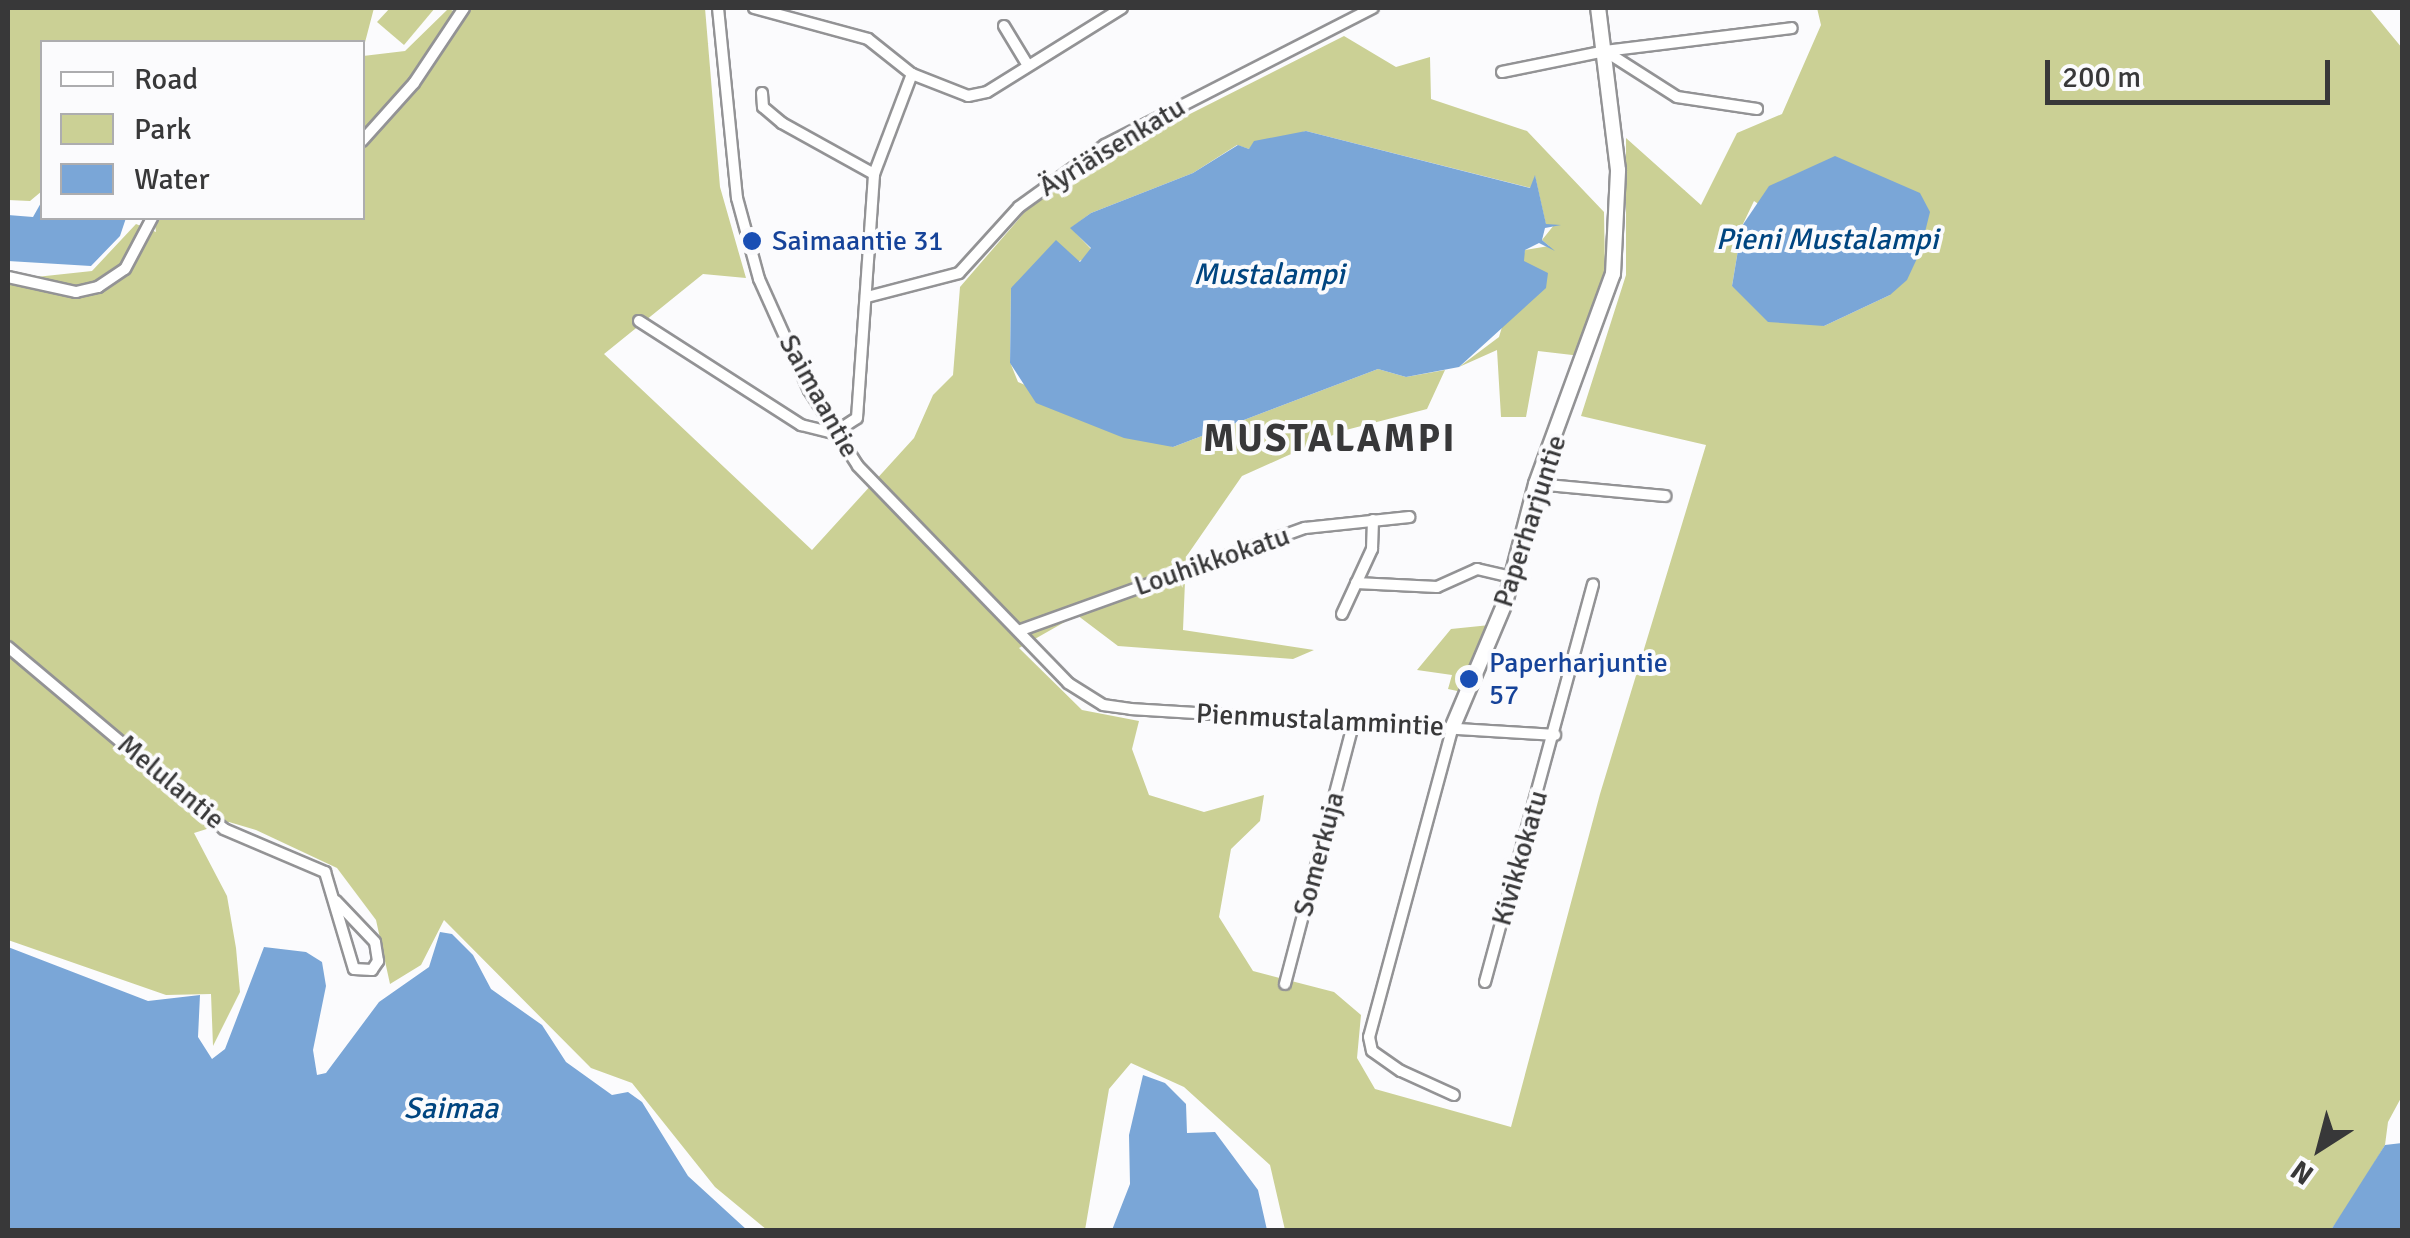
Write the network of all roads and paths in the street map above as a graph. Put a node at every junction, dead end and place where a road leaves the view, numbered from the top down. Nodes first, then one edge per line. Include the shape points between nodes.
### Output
1 (464, 8) edge
2 (718, 8) edge
3 (754, 8) edge
4 (1120, 8) edge
5 (1373, 8) edge
6 (1598, 8) edge
7 (1004, 26) dead end
8 (1792, 28) dead end
9 (1605, 51) junction
10 (1027, 64) junction
11 (1502, 72) dead end
12 (912, 74) junction
13 (762, 93) dead end
14 (1757, 109) dead end
15 (365, 138) edge
16 (874, 174) junction
17 (151, 220) edge
18 (8, 277) edge
19 (867, 297) junction
20 (640, 321) dead end
21 (834, 433) junction
22 (1536, 484) junction
23 (1665, 496) dead end
24 (1408, 517) dead end
25 (1373, 520) junction
26 (1513, 578) junction
27 (1356, 583) junction
28 (1593, 584) dead end
29 (1342, 614) dead end
30 (1021, 630) junction
31 (8, 646) edge
32 (1087, 698) joint
33 (1353, 724) junction
34 (1453, 726) junction
35 (1555, 735) junction
36 (336, 901) junction
37 (1485, 982) dead end
38 (1285, 984) dead end
39 (1454, 1095) dead end

1 - 15 street via 414,82
2 - 21 street, Saimaantie via 729,154 750,250 773,314
3 - 12 street via 868,40
4 - 10 street
5 - 19 street, Äyriäisenkatu via 1105,144 1019,206 958,272
6 - 9 street, Paperharjuntie
7 - 10 street
8 - 9 street
9 - 11 street
9 - 14 street via 1677,97
9 - 22 street, Paperharjuntie via 1618,170 1612,274
10 - 12 street via 968,96
12 - 16 street
13 - 16 street via 763,107 782,124
16 - 19 street
17 - 18 street via 125,269 98,287 76,292
19 - 21 street via 862,407
20 - 21 street via 801,424
21 - 30 street, Saimaantie via 894,506
22 - 23 street
22 - 26 street, Paperharjuntie
24 - 25 street, Louhikkokatu
25 - 27 street via 1372,548
25 - 30 street, Louhikkokatu via 1326,523 1272,538
26 - 27 street via 1478,569 1437,586
26 - 34 street, Paperharjuntie
27 - 29 street
28 - 35 street, Kivikkokatu
30 - 32 street, Saimaantie
31 - 36 street, Melulantie via 224,828 325,872
32 - 33 street, Pienmustalammintie via 1131,710
33 - 34 street, Pienmustalammintie
33 - 38 street, Somerkuja
34 - 35 street, Pienmustalammintie
34 - 39 street, Paperharjuntie via 1369,1037 1372,1051 1401,1071
35 - 37 street, Kivikkokatu
36 - 36 street, Melulantie via 374,942 378,961 372,970 354,968

